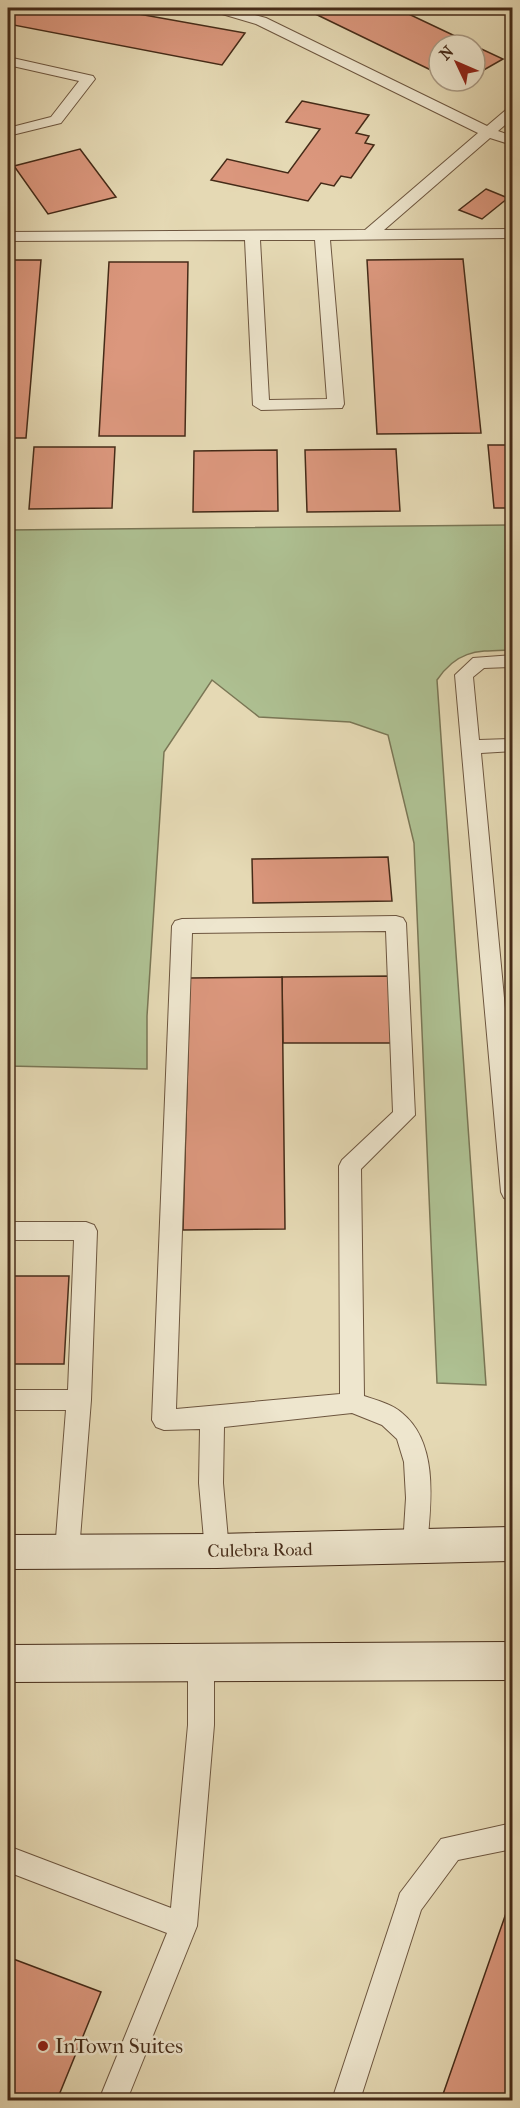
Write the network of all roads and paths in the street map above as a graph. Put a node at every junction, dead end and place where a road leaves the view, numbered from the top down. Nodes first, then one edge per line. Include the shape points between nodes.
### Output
1 (217, 8) edge
2 (8, 61) edge
3 (513, 112) edge
4 (8, 132) edge
5 (487, 132) junction
6 (513, 141) edge
7 (370, 234) junction
8 (513, 234) edge
9 (252, 235) junction
10 (322, 235) junction
11 (8, 237) edge
12 (513, 661) edge
13 (513, 745) edge
14 (471, 747) junction
15 (513, 1192) edge
16 (8, 1231) edge
17 (8, 1400) edge
18 (79, 1400) junction
19 (352, 1403) junction
20 (212, 1418) junction
21 (513, 1544) edge
22 (415, 1546) junction
23 (67, 1551) junction
24 (217, 1551) junction
25 (8, 1552) edge
26 (513, 1661) edge
27 (201, 1663) junction
28 (8, 1664) edge
29 (513, 1836) edge
30 (8, 1859) edge
31 (183, 1926) junction
32 (113, 2100) edge
33 (346, 2100) edge

1 - 5 lane via 261,21
2 - 4 lane via 88,79 56,120
3 - 5 lane
5 - 6 lane
5 - 7 lane
7 - 8 lane
7 - 10 lane
9 - 10 lane
9 - 10 lane via 261,405 336,404
9 - 11 lane
12 - 14 lane via 479,662 464,675
13 - 14 lane
14 - 15 lane
16 - 18 lane via 86,1231
17 - 18 lane
18 - 23 lane
19 - 20 lane
19 - 20 lane via 350,1166 405,1115 396,923 182,926 164,1420
19 - 22 lane via 380,1411 397,1422 407,1439 416,1464 419,1493
20 - 24 lane via 211,1483
21 - 22 main road, Culebra Road
22 - 24 main road, Culebra Road
23 - 24 main road, Culebra Road
23 - 25 main road, Culebra Road
26 - 27 main road
27 - 28 main road
27 - 31 lane via 201,1725
29 - 33 lane via 450,1848 410,1903
30 - 31 lane
31 - 32 lane

